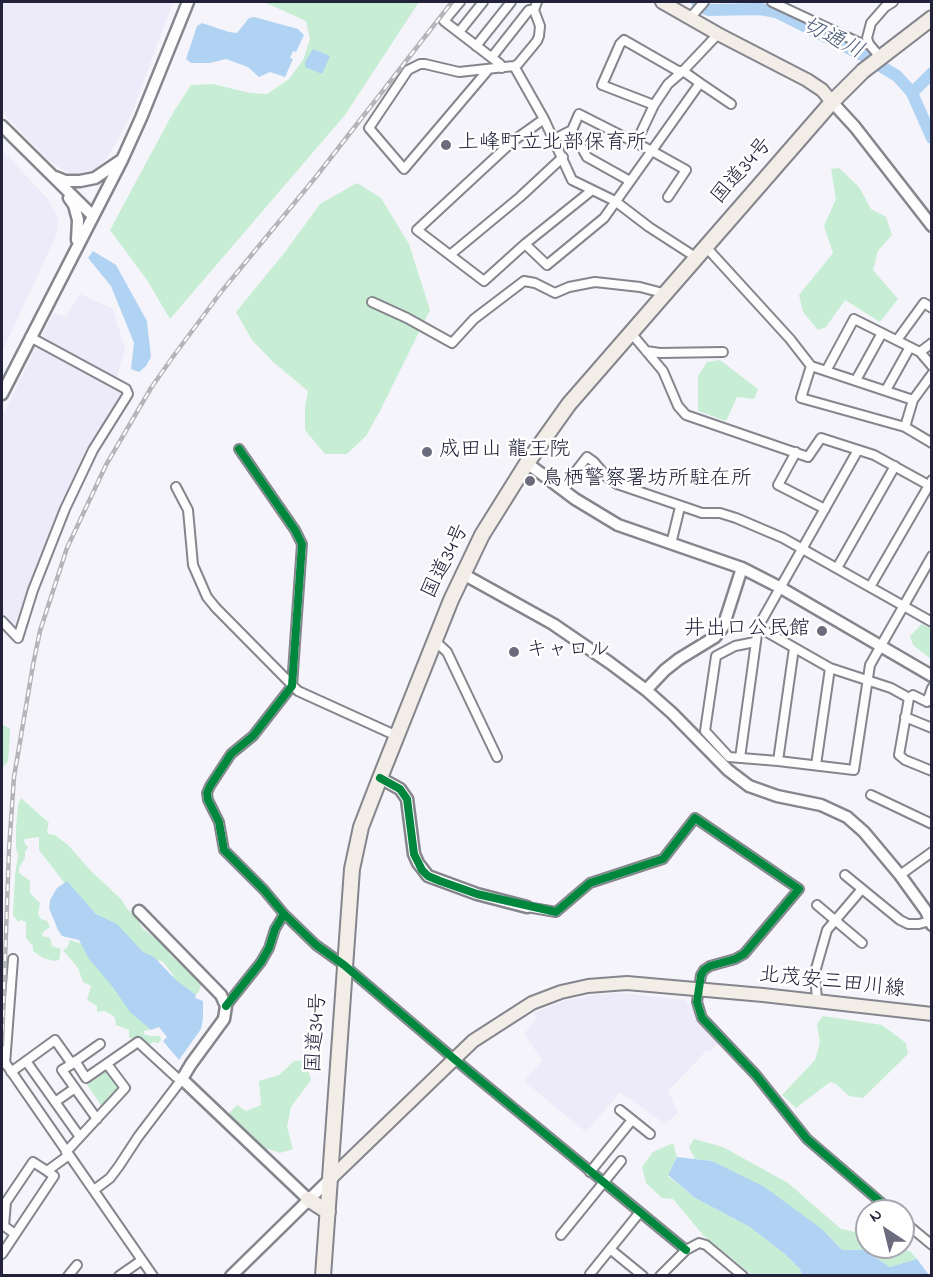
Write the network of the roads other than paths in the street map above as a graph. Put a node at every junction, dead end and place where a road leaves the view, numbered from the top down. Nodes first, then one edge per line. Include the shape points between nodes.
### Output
1 (188, 2) edge
2 (460, 2) edge
3 (483, 2) edge
4 (511, 2) edge
5 (704, 2) edge
6 (772, 2) edge
7 (892, 2) edge
8 (670, 4) edge
9 (536, 6) edge
10 (690, 18) junction
11 (932, 18) edge
12 (459, 32) junction
13 (718, 34) junction
14 (868, 44) junction
15 (476, 45) junction
16 (492, 57) junction
17 (880, 57) junction
18 (514, 66) junction
19 (502, 68) junction
20 (488, 70) junction
21 (683, 71) junction
22 (700, 83) junction
23 (832, 102) junction
24 (731, 104) dead end
25 (654, 105) junction
26 (544, 119) junction
27 (2, 126) edge
28 (572, 130) junction
29 (554, 139) junction
30 (636, 143) junction
31 (652, 151) junction
32 (563, 157) junction
33 (122, 160) junction
34 (55, 179) junction
35 (630, 182) junction
36 (591, 190) junction
37 (668, 197) dead end
38 (615, 201) junction
39 (93, 216) junction
40 (932, 226) edge
41 (525, 244) junction
42 (75, 249) junction
43 (701, 253) junction
44 (450, 255) junction
45 (664, 296) junction
46 (372, 302) dead end
47 (932, 308) edge
48 (631, 333) junction
49 (882, 333) junction
50 (30, 337) junction
51 (897, 340) junction
52 (932, 343) edge
53 (910, 347) junction
54 (646, 351) junction
55 (723, 352) dead end
56 (920, 352) junction
57 (811, 366) junction
58 (932, 366) edge
59 (826, 371) junction
60 (932, 374) edge
61 (856, 380) junction
62 (886, 390) junction
63 (2, 394) edge
64 (913, 400) junction
65 (905, 428) junction
66 (932, 443) edge
67 (239, 449) dead end
68 (858, 450) junction
69 (796, 452) junction
70 (527, 463) junction
71 (895, 466) junction
72 (930, 484) edge
73 (176, 487) dead end
74 (562, 489) junction
75 (680, 507) junction
76 (825, 509) junction
77 (671, 544) junction
78 (803, 549) junction
79 (932, 556) edge
80 (742, 568) junction
81 (837, 568) junction
82 (464, 574) junction
83 (870, 587) junction
84 (781, 588) junction
85 (903, 606) junction
86 (2, 621) edge
87 (932, 622) edge
88 (758, 627) junction
89 (435, 641) junction
90 (755, 642) junction
91 (880, 645) junction
92 (794, 648) junction
93 (830, 668) junction
94 (932, 676) edge
95 (867, 680) junction
96 (292, 686) junction
97 (932, 688) edge
98 (646, 690) junction
99 (909, 698) junction
100 (905, 717) junction
101 (932, 728) edge
102 (397, 736) junction
103 (497, 757) dead end
104 (740, 758) junction
105 (778, 760) junction
106 (816, 765) junction
107 (932, 771) edge
108 (380, 778) junction
109 (871, 795) dead end
110 (932, 824) edge
111 (932, 852) edge
112 (845, 874) dead end
113 (900, 875) junction
114 (862, 889) junction
115 (817, 905) dead end
116 (527, 907) joint
117 (139, 911) dead end
118 (284, 914) junction
119 (836, 921) junction
120 (931, 923) edge
121 (862, 943) dead end
122 (13, 959) dead end
123 (344, 965) junction
124 (699, 989) junction
125 (817, 1001) junction
126 (226, 1006) junction
127 (932, 1014) edge
128 (100, 1044) dead end
129 (453, 1058) junction
130 (26, 1060) junction
131 (3, 1061) edge
132 (73, 1063) junction
133 (107, 1064) junction
134 (11, 1072) junction
135 (182, 1078) junction
136 (75, 1088) junction
137 (55, 1102) junction
138 (620, 1110) dead end
139 (97, 1119) junction
140 (632, 1120) junction
141 (650, 1134) dead end
142 (80, 1137) junction
143 (68, 1154) junction
144 (621, 1161) dead end
145 (47, 1171) junction
146 (590, 1172) junction
147 (330, 1179) junction
148 (604, 1182) junction
149 (94, 1190) junction
150 (308, 1199) junction
151 (877, 1199) edge
152 (328, 1212) junction
153 (640, 1212) junction
154 (915, 1231) edge
155 (15, 1234) junction
156 (561, 1235) dead end
157 (932, 1245) edge
158 (610, 1249) junction
159 (686, 1250) junction
160 (2, 1254) edge
161 (142, 1260) junction
162 (77, 1265) dead end
163 (68, 1275) edge
164 (119, 1275) edge
165 (153, 1275) edge
166 (231, 1275) edge
167 (323, 1275) edge
168 (592, 1275) edge
169 (643, 1275) edge
170 (660, 1275) edge
171 (743, 1275) edge

1 - 33 street
2 - 12 street via 444,21
3 - 12 street
4 - 15 street
5 - 10 street
6 - 14 street
7 - 14 street via 871,23
8 - 10 main road
9 - 16 street
9 - 18 street via 539,36
10 - 13 main road
11 - 17 highway, 国道34号
12 - 15 street
13 - 21 street
13 - 23 main road via 807,80
14 - 17 street
15 - 16 street
16 - 19 street
17 - 23 highway, 国道34号
18 - 19 street
18 - 26 street
19 - 20 street
20 - 20 street via 404,169 369,128 408,70 425,64 459,72
21 - 22 street
21 - 25 street
21 - 25 street via 624,40 620,44 602,86
22 - 24 street
22 - 31 street
23 - 40 street
23 - 43 highway, 国道34号
25 - 30 street
26 - 29 street
26 - 44 street via 513,141 417,230
27 - 34 street
28 - 29 street
28 - 30 street via 579,114
28 - 35 street via 587,157
29 - 32 street
30 - 31 street
31 - 35 street
31 - 37 street via 686,170
32 - 36 street via 572,180
32 - 44 street
33 - 34 street via 95,178
33 - 39 street
34 - 39 street
34 - 42 street via 74,206 78,220
35 - 38 street
36 - 38 street
36 - 41 street
38 - 41 street via 604,218 548,265
38 - 43 street via 649,226
39 - 42 street
41 - 44 street via 484,281
42 - 50 street
43 - 45 highway, 国道34号
43 - 57 street via 790,339
45 - 46 street via 640,287 595,282 555,293 524,281 474,319 452,343
45 - 48 highway, 国道34号
47 - 51 street via 924,303
48 - 54 street
48 - 70 highway, 国道34号 via 569,404
49 - 51 street
49 - 59 street via 854,319
49 - 61 street
50 - 63 street
50 - 86 street via 126,389 128,394 93,450 65,509 18,638
51 - 53 street
52 - 56 street
53 - 56 street
53 - 62 street
54 - 55 street
54 - 69 street via 663,371 686,415
56 - 58 street
57 - 59 street
57 - 65 street via 801,398
59 - 61 street
60 - 64 street
61 - 62 street
62 - 64 street
64 - 65 street
65 - 66 street
67 - 96 street via 302,544
68 - 69 street via 821,438 808,457
68 - 71 street
68 - 76 street
69 - 76 street via 778,485
70 - 74 street
70 - 82 highway, 国道34号 via 482,535
71 - 72 street
71 - 81 street
72 - 83 street
73 - 96 street via 188,510 194,565 207,597
74 - 75 street via 587,457 617,484
74 - 77 street via 618,525
75 - 77 street
75 - 78 street via 736,518
76 - 78 street
77 - 80 street
78 - 81 street
78 - 84 street
79 - 85 street
80 - 84 street
80 - 98 street via 729,615 719,632 679,659
81 - 83 street
82 - 89 highway, 国道34号
82 - 98 street via 553,624
83 - 85 street
84 - 88 street
84 - 91 street
85 - 87 street
85 - 91 street
88 - 90 street
88 - 92 street
89 - 102 highway, 国道34号
89 - 103 street via 447,652
90 - 104 street
90 - 104 street via 716,656 705,731 729,758
91 - 94 street
91 - 95 street
92 - 93 street
92 - 105 street
93 - 95 street
93 - 106 street
95 - 99 street via 891,687
95 - 106 street via 854,770
96 - 102 street
96 - 118 street via 253,736 231,754 207,793 219,822 224,850
97 - 99 street via 927,702 913,695
98 - 113 street via 738,779 759,791 821,805 847,817
99 - 100 street
100 - 101 street
100 - 107 street via 899,755
102 - 108 highway, 国道34号
104 - 105 street
105 - 106 street
108 - 116 street via 400,789 407,799 414,854 428,876
108 - 123 highway, 国道34号 via 361,827 352,869
109 - 110 street
111 - 113 street
112 - 114 street
113 - 120 street
114 - 119 street
114 - 120 street via 908,924
115 - 119 street
116 - 124 street via 556,912 590,883 663,859 695,818 800,889 744,954 704,970
117 - 126 street via 220,995
118 - 123 street
118 - 126 street via 261,962
119 - 121 street
119 - 125 street via 827,930 815,972
122 - 131 street
123 - 129 street
123 - 147 highway, 国道34号
124 - 125 main road, 北茂安三田川線
124 - 129 main road, 北茂安三田川線 via 627,983 561,992 499,1022
124 - 151 street via 697,1002 702,1018 756,1075 807,1139
125 - 127 main road, 北茂安三田川線
126 - 135 street via 224,1019
128 - 132 street
129 - 146 street
129 - 147 main road, 北茂安三田川線
130 - 132 street via 55,1040
130 - 134 street
130 - 137 street
131 - 134 street
132 - 133 street via 86,1078
132 - 136 street via 62,1070
133 - 135 street via 138,1042 176,1077
133 - 139 street via 125,1089
134 - 143 street
135 - 149 street via 110,1178
135 - 150 street
136 - 137 street
136 - 139 street
137 - 142 street
138 - 140 street
139 - 142 street
140 - 141 street
140 - 146 street
142 - 143 street
143 - 145 street
143 - 149 street
144 - 148 street
145 - 155 street via 54,1176
145 - 155 street via 33,1162 6,1202 4,1226
146 - 148 street
147 - 150 street
147 - 152 highway, 国道34号
148 - 153 street
148 - 156 street
149 - 161 street
150 - 152 highway
150 - 166 street
152 - 167 highway, 国道34号
153 - 158 street
153 - 159 street
154 - 157 street
155 - 160 street
158 - 168 street
158 - 169 street
159 - 170 street
159 - 171 street via 699,1243 706,1245
161 - 164 street
161 - 165 street
162 - 163 street

